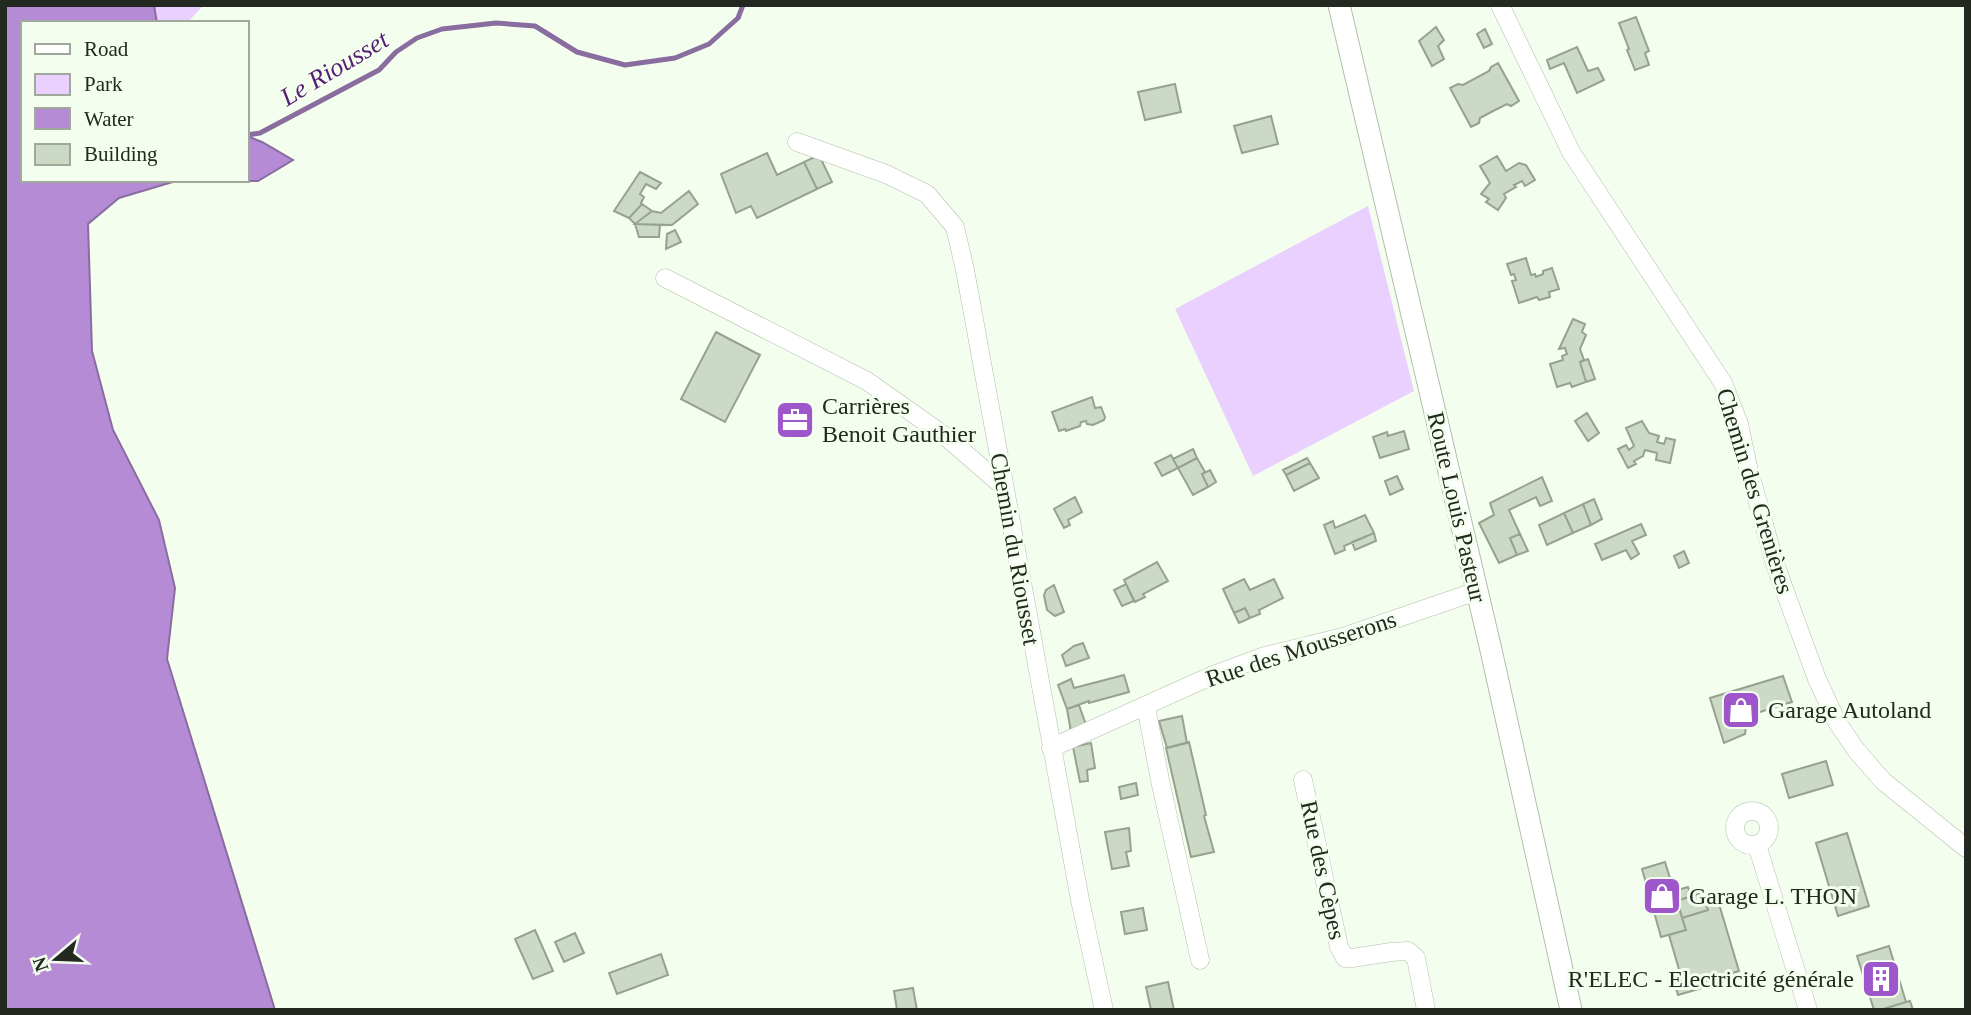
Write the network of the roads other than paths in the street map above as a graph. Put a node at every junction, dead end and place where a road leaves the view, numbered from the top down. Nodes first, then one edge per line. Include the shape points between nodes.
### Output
1 (1339, 5) edge
2 (1500, 5) edge
3 (797, 142) dead end
4 (666, 278) dead end
5 (1004, 487) junction
6 (1477, 591) junction
7 (1146, 706) junction
8 (1051, 748) junction
9 (1303, 780) dead end
10 (1757, 845) dead end
11 (1966, 848) edge
12 (1200, 960) dead end
13 (1104, 1010) edge
14 (1426, 1010) edge
15 (1571, 1010) edge
16 (1808, 1010) edge

1 - 6 main road, Route Louis Pasteur
2 - 11 street, Chemin des Grenières via 1571,152 1723,383 1739,424 1775,564 1837,722 1883,781
3 - 5 street, Chemin du Riousset via 927,194 955,227
4 - 5 street via 867,381 944,436
5 - 8 street, Chemin du Riousset
6 - 7 street, Rue des Mousserons via 1343,637 1265,656
6 - 15 main road, Route Louis Pasteur
7 - 8 street, Rue des Mousserons
7 - 12 street
8 - 13 street, Chemin du Riousset
9 - 14 street, Rue des Cèpes via 1339,947 1345,958 1408,951 1416,958
10 - 16 street

